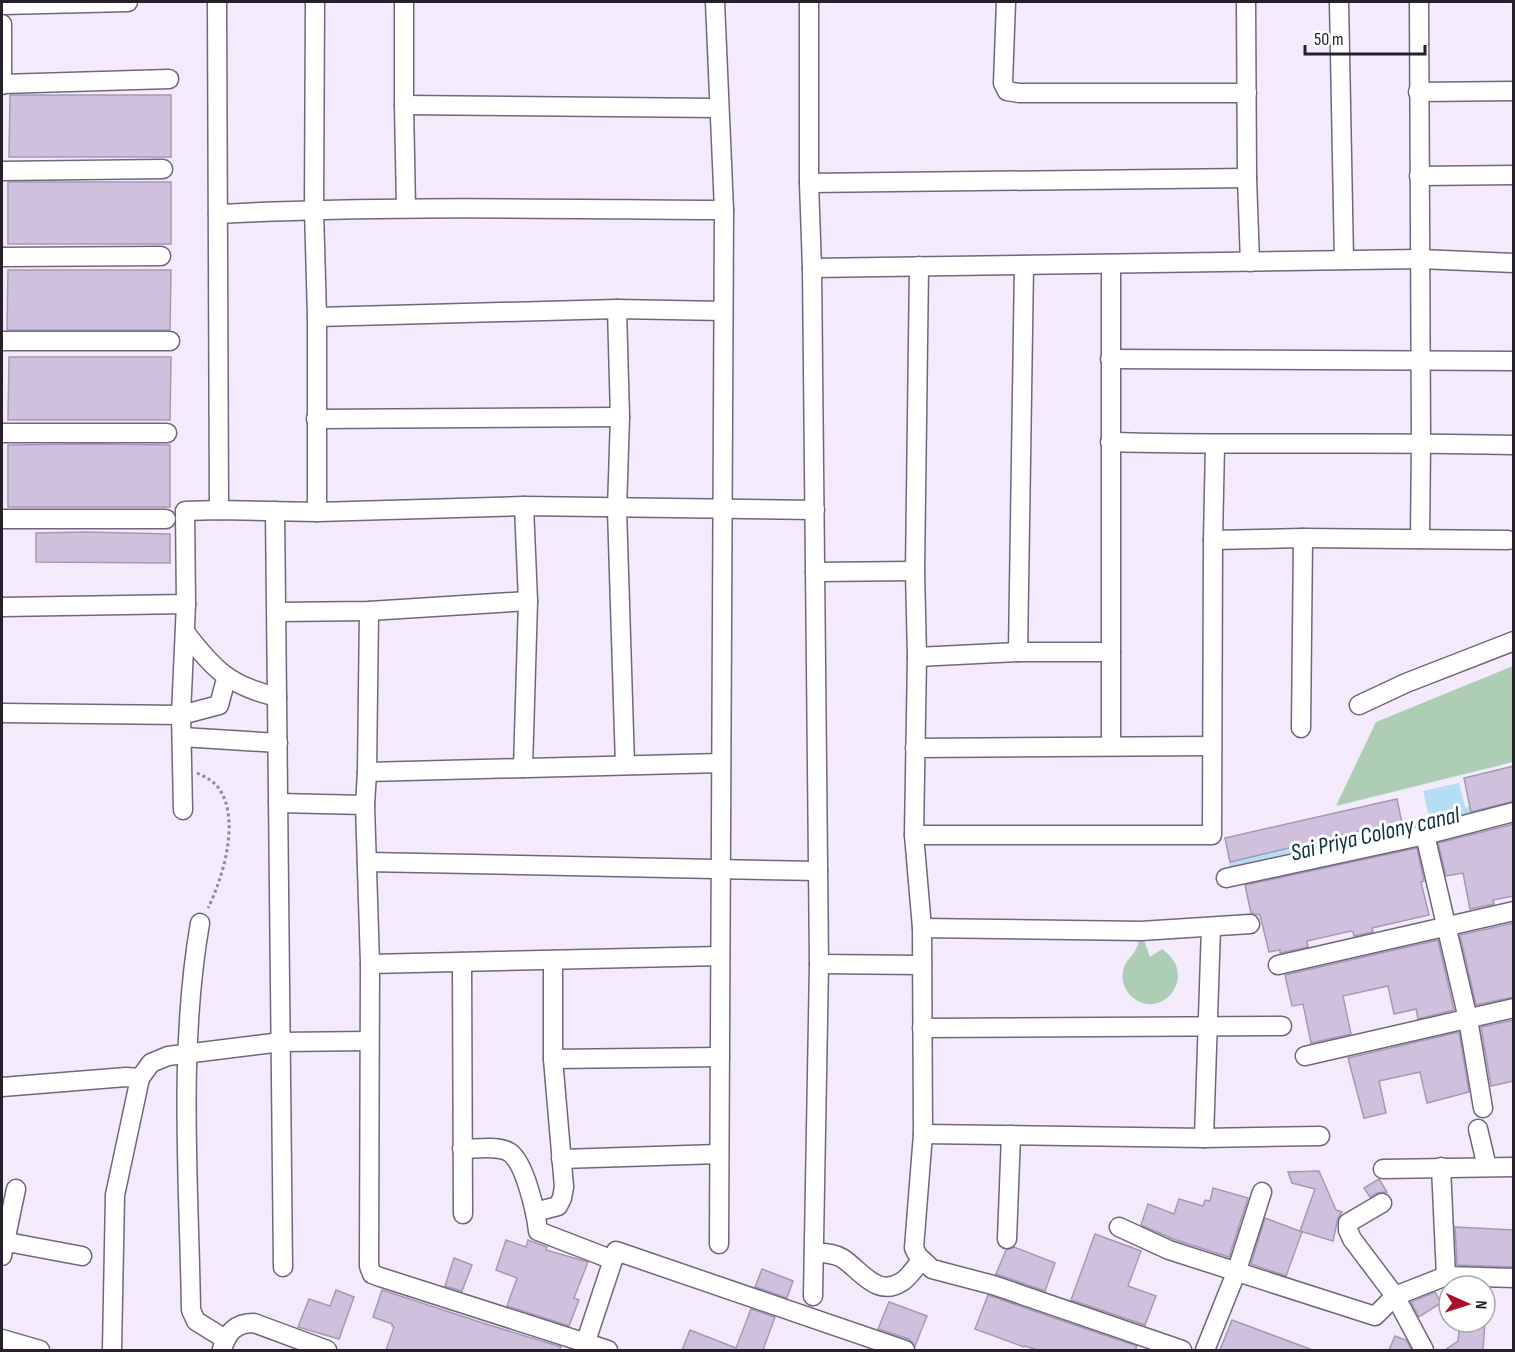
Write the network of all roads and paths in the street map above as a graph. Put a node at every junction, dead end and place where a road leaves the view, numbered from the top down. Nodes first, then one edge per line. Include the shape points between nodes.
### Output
1 (128, 2) edge
2 (217, 2) edge
3 (315, 2) edge
4 (404, 2) edge
5 (715, 2) edge
6 (809, 2) edge
7 (1006, 2) edge
8 (1246, 2) edge
9 (1340, 2) edge
10 (1419, 2) edge
11 (2, 5) edge
12 (2, 24) edge
13 (169, 79) dead end
14 (2, 84) edge
15 (1514, 91) edge
16 (1418, 92) junction
17 (1247, 93) junction
18 (404, 105) junction
19 (718, 108) junction
20 (163, 169) dead end
21 (2, 171) edge
22 (1514, 175) edge
23 (1419, 176) junction
24 (1247, 178) junction
25 (809, 183) junction
26 (406, 208) junction
27 (314, 209) junction
28 (724, 210) junction
29 (218, 214) junction
30 (161, 256) dead end
31 (2, 257) edge
32 (1420, 259) junction
33 (1344, 260) junction
34 (1250, 262) junction
35 (1514, 263) edge
36 (1111, 264) junction
37 (1024, 265) junction
38 (920, 266) junction
39 (812, 268) junction
40 (617, 309) junction
41 (723, 311) junction
42 (317, 317) junction
43 (2, 341) edge
44 (170, 341) dead end
45 (1110, 359) junction
46 (1514, 361) edge
47 (1421, 362) junction
48 (620, 417) junction
49 (316, 419) junction
50 (2, 433) edge
51 (167, 433) dead end
52 (1110, 442) junction
53 (1421, 442) junction
54 (1215, 445) junction
55 (1514, 445) edge
56 (524, 506) junction
57 (722, 508) junction
58 (617, 509) junction
59 (219, 510) junction
60 (815, 510) junction
61 (275, 511) junction
62 (317, 512) junction
63 (2, 519) edge
64 (166, 519) dead end
65 (1303, 538) junction
66 (1420, 539) junction
67 (1212, 540) junction
68 (1508, 540) dead end
69 (915, 571) junction
70 (815, 572) junction
71 (528, 601) junction
72 (186, 604) junction
73 (2, 607) edge
74 (369, 611) junction
75 (276, 612) junction
76 (185, 632) junction
77 (1514, 641) edge
78 (1018, 652) junction
79 (1111, 652) junction
80 (917, 657) junction
81 (226, 679) junction
82 (277, 697) junction
83 (1359, 705) dead end
84 (2, 713) edge
85 (181, 715) junction
86 (1301, 728) dead end
87 (182, 737) junction
88 (278, 743) junction
89 (1111, 746) junction
90 (1212, 746) junction
91 (915, 748) junction
92 (721, 763) junction
93 (625, 765) junction
94 (182, 768) junction
95 (524, 768) junction
96 (367, 772) junction
97 (279, 803) junction
98 (365, 805) junction
99 (183, 810) dead end
100 (1514, 812) edge
101 (914, 835) junction
102 (1425, 835) junction
103 (368, 862) junction
104 (721, 869) junction
105 (818, 871) junction
106 (1226, 878) dead end
107 (1514, 911) edge
108 (200, 923) joint
109 (1250, 924) dead end
110 (1446, 926) junction
111 (1211, 927) junction
112 (922, 928) junction
113 (720, 956) junction
114 (553, 960) junction
115 (462, 962) junction
116 (370, 964) junction
117 (819, 964) junction
118 (922, 965) junction
119 (1278, 965) dead end
120 (1514, 1008) edge
121 (1468, 1018) junction
122 (1208, 1026) junction
123 (1282, 1026) dead end
124 (922, 1028) junction
125 (369, 1041) junction
126 (281, 1042) junction
127 (188, 1054) junction
128 (1305, 1056) dead end
129 (720, 1058) junction
130 (553, 1059) junction
131 (140, 1078) junction
132 (2, 1087) edge
133 (1483, 1108) dead end
134 (1478, 1129) dead end
135 (923, 1134) junction
136 (1011, 1135) junction
137 (1320, 1136) dead end
138 (1204, 1138) junction
139 (462, 1149) junction
140 (719, 1155) junction
141 (561, 1159) junction
142 (1441, 1167) junction
143 (1487, 1167) junction
144 (1514, 1167) edge
145 (1383, 1169) dead end
146 (16, 1189) dead end
147 (1262, 1192) dead end
148 (1382, 1203) dead end
149 (536, 1212) junction
150 (463, 1214) dead end
151 (1119, 1227) dead end
152 (1007, 1239) dead end
153 (719, 1244) dead end
154 (2, 1246) edge
155 (814, 1252) junction
156 (82, 1256) dead end
157 (613, 1260) junction
158 (922, 1260) junction
159 (283, 1267) dead end
160 (1236, 1272) junction
161 (1446, 1274) edge
162 (1497, 1278) edge
163 (1514, 1278) edge
164 (1437, 1280) edge
165 (813, 1296) dead end
166 (1395, 1296) junction
167 (2, 1339) edge
168 (861, 1343) edge
169 (224, 1345) edge
170 (584, 1347) edge
171 (40, 1350) edge
172 (112, 1350) edge
173 (327, 1350) edge
174 (608, 1350) edge
175 (904, 1350) edge
176 (1182, 1350) edge
177 (1205, 1350) edge
178 (1424, 1350) edge

1 - 11 street
2 - 29 street
3 - 27 street
4 - 18 street
5 - 19 street
6 - 25 street
7 - 17 street via 1003,82 1007,91
8 - 17 street
9 - 33 street
10 - 16 street
12 - 14 street
13 - 14 street
15 - 16 street
16 - 23 street
17 - 24 street
18 - 19 street
18 - 26 street
19 - 28 street
20 - 21 street
22 - 23 street
23 - 32 street
24 - 25 street
24 - 34 street
25 - 39 street
26 - 27 street
26 - 28 street
27 - 29 street
27 - 42 street
28 - 41 street
29 - 59 street
30 - 31 street
32 - 33 street
32 - 35 street
32 - 47 street
33 - 34 street
34 - 36 street
36 - 37 street
36 - 45 street
37 - 38 street
37 - 78 street
38 - 39 street
38 - 69 street
39 - 60 street
40 - 41 street
40 - 42 street
40 - 48 street
41 - 57 street
42 - 49 street
43 - 44 street
45 - 47 street
45 - 52 street
46 - 47 street
47 - 53 street
48 - 49 street
48 - 58 street
49 - 62 street
50 - 51 street
52 - 54 street
52 - 79 street
53 - 54 street
53 - 55 street
53 - 66 street
54 - 67 street
56 - 58 street
56 - 62 street
56 - 71 street
57 - 58 street
57 - 60 street
57 - 92 street
58 - 93 street
59 - 61 street
59 - 72 street via 185,511
60 - 70 street
61 - 62 street
61 - 75 street
63 - 64 street
65 - 66 street
65 - 67 street
65 - 86 street
66 - 68 street
67 - 90 street
69 - 70 street
69 - 80 street
70 - 105 street
71 - 74 street
71 - 95 street
72 - 73 street
72 - 76 street
74 - 75 street
74 - 96 street
75 - 82 street
76 - 81 street
76 - 85 street
77 - 83 street
78 - 79 street
78 - 80 street
79 - 89 street
80 - 91 street
81 - 82 street
81 - 85 street via 219,705
82 - 88 street
84 - 85 street
85 - 87 street
87 - 88 street
87 - 94 street
88 - 97 street
89 - 90 street
89 - 91 street
90 - 101 street via 1212,835
91 - 101 street
92 - 93 street
92 - 104 street
93 - 95 street
94 - 99 street
94 - 108 path via 209,779 219,788 227,806 226,856 216,891
95 - 96 street
96 - 98 street
97 - 98 street
97 - 126 street
98 - 103 street
100 - 102 street
101 - 112 street
102 - 106 street
102 - 110 street
103 - 104 street
103 - 116 street
104 - 105 street
104 - 113 street
105 - 117 street
107 - 110 street
108 - 127 street via 193,962
109 - 111 street
110 - 119 street
110 - 121 street
111 - 112 street via 1141,931
111 - 122 street
112 - 118 street
113 - 114 street
113 - 129 street
114 - 115 street
114 - 130 street
115 - 116 street
115 - 139 street
116 - 125 street
117 - 118 street
117 - 155 street
118 - 124 street
120 - 121 street
121 - 128 street
121 - 133 street
122 - 123 street
122 - 124 street
122 - 138 street
124 - 135 street
125 - 126 street
125 - 170 street via 368,1251 372,1274
126 - 127 street
126 - 159 street
127 - 131 street via 151,1063
127 - 169 street via 191,1310 196,1321
129 - 130 street
129 - 140 street
130 - 141 street
131 - 132 street
131 - 172 street via 115,1195
134 - 143 street
135 - 136 street
135 - 158 street via 914,1248
136 - 138 street
136 - 152 street
137 - 138 street
139 - 149 street via 510,1152 517,1160
139 - 150 street
140 - 141 street
140 - 153 street
141 - 149 street via 562,1198 558,1206
142 - 143 street
142 - 145 street
142 - 161 street
143 - 144 street
146 - 154 street
147 - 160 street
148 - 166 street via 1348,1223 1348,1230
149 - 157 street via 538,1231
151 - 160 street via 1169,1250
154 - 156 street
155 - 158 street via 831,1253 882,1287 904,1280
155 - 165 street
157 - 168 street via 616,1251
157 - 170 street
158 - 176 street via 932,1269 993,1285
160 - 166 street via 1375,1316
160 - 177 street
162 - 163 street
164 - 166 street
166 - 178 street
167 - 171 street
168 - 175 street
169 - 173 street via 233,1327 254,1323
170 - 174 street

